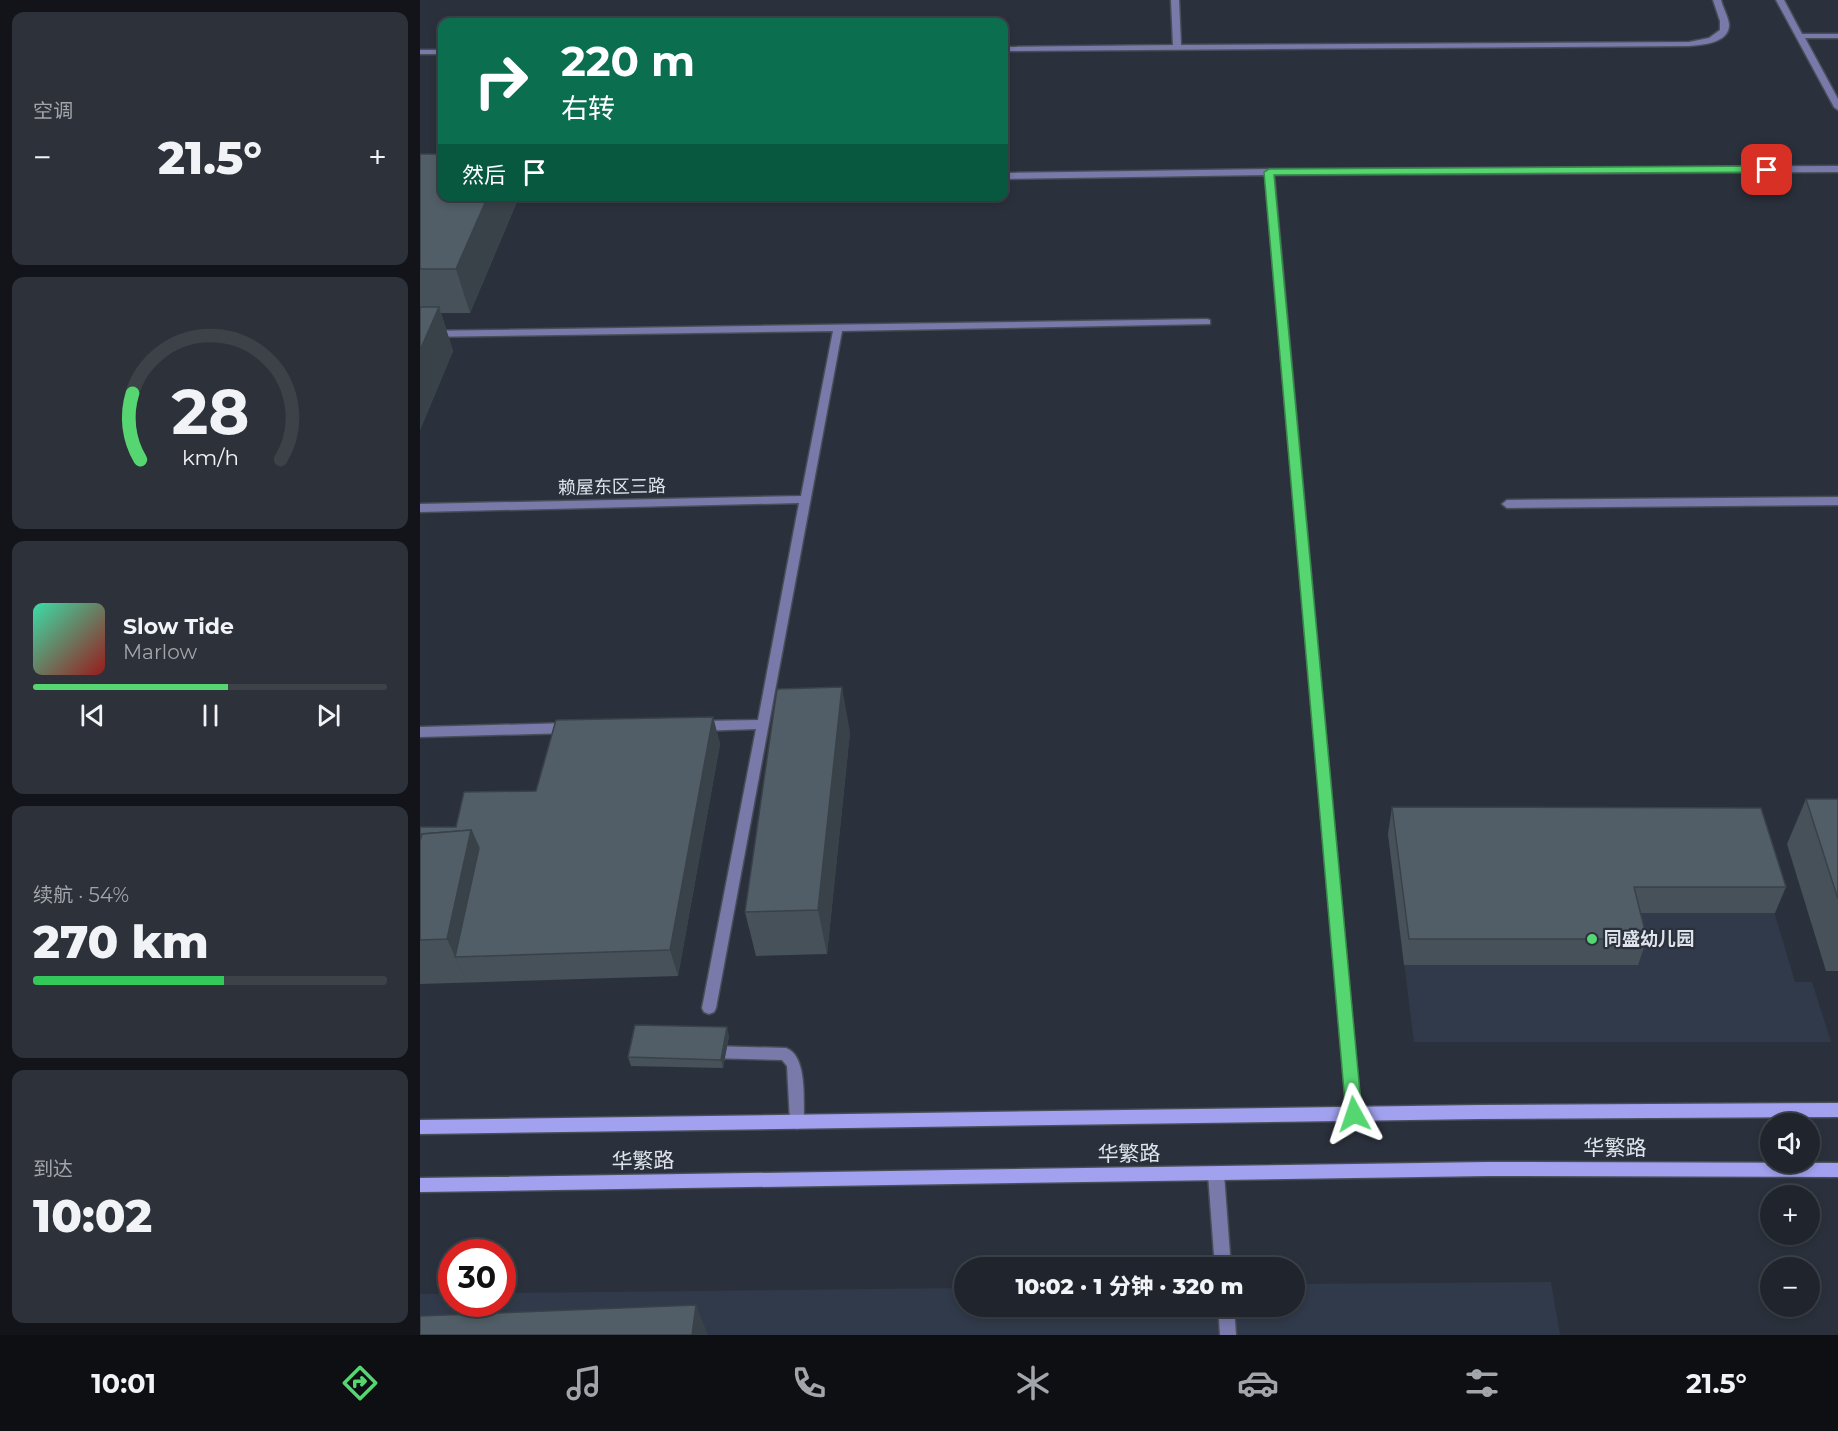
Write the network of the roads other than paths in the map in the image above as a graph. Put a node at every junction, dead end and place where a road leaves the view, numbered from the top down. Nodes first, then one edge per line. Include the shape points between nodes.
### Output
1 (1175, 0) edge
2 (1717, 0) edge
3 (1780, 0) edge
4 (1799, 36) junction
5 (1838, 36) edge
6 (1177, 48) junction
7 (1008, 49) edge
8 (420, 52) edge
9 (438, 52) edge
10 (1838, 107) edge
11 (1838, 169) edge
12 (1269, 172) junction
13 (1008, 177) edge
14 (1207, 322) dead end
15 (838, 328) junction
16 (420, 334) edge
17 (806, 499) junction
18 (1838, 501) edge
19 (1507, 504) dead end
20 (420, 508) edge
21 (763, 724) junction
22 (680, 726) edge
23 (586, 728) edge
24 (420, 732) edge
25 (709, 1008) dead end
26 (700, 1052) edge
27 (1838, 1110) edge
28 (1354, 1114) junction
29 (797, 1122) junction
30 (420, 1127) edge
31 (1838, 1170) edge
32 (1216, 1173) junction
33 (420, 1185) edge
34 (1222, 1257) edge
35 (1227, 1317) edge
36 (1228, 1335) edge

1 - 6 street
2 - 6 street via 1724,31 1720,36 1689,45
3 - 4 street
4 - 5 street
4 - 10 street
6 - 7 street
8 - 9 street
11 - 12 street
12 - 13 street
12 - 28 street
14 - 15 street
15 - 16 street
15 - 17 street
17 - 20 street, 赖屋东区三路
17 - 21 street
18 - 19 street
21 - 22 street
21 - 25 street
23 - 24 street
26 - 29 street via 786,1054 794,1064
27 - 28 main road, 华繁路
28 - 29 main road, 华繁路
29 - 30 main road, 华繁路
31 - 32 main road, 华繁路
32 - 33 main road, 华繁路
32 - 34 street
35 - 36 street

